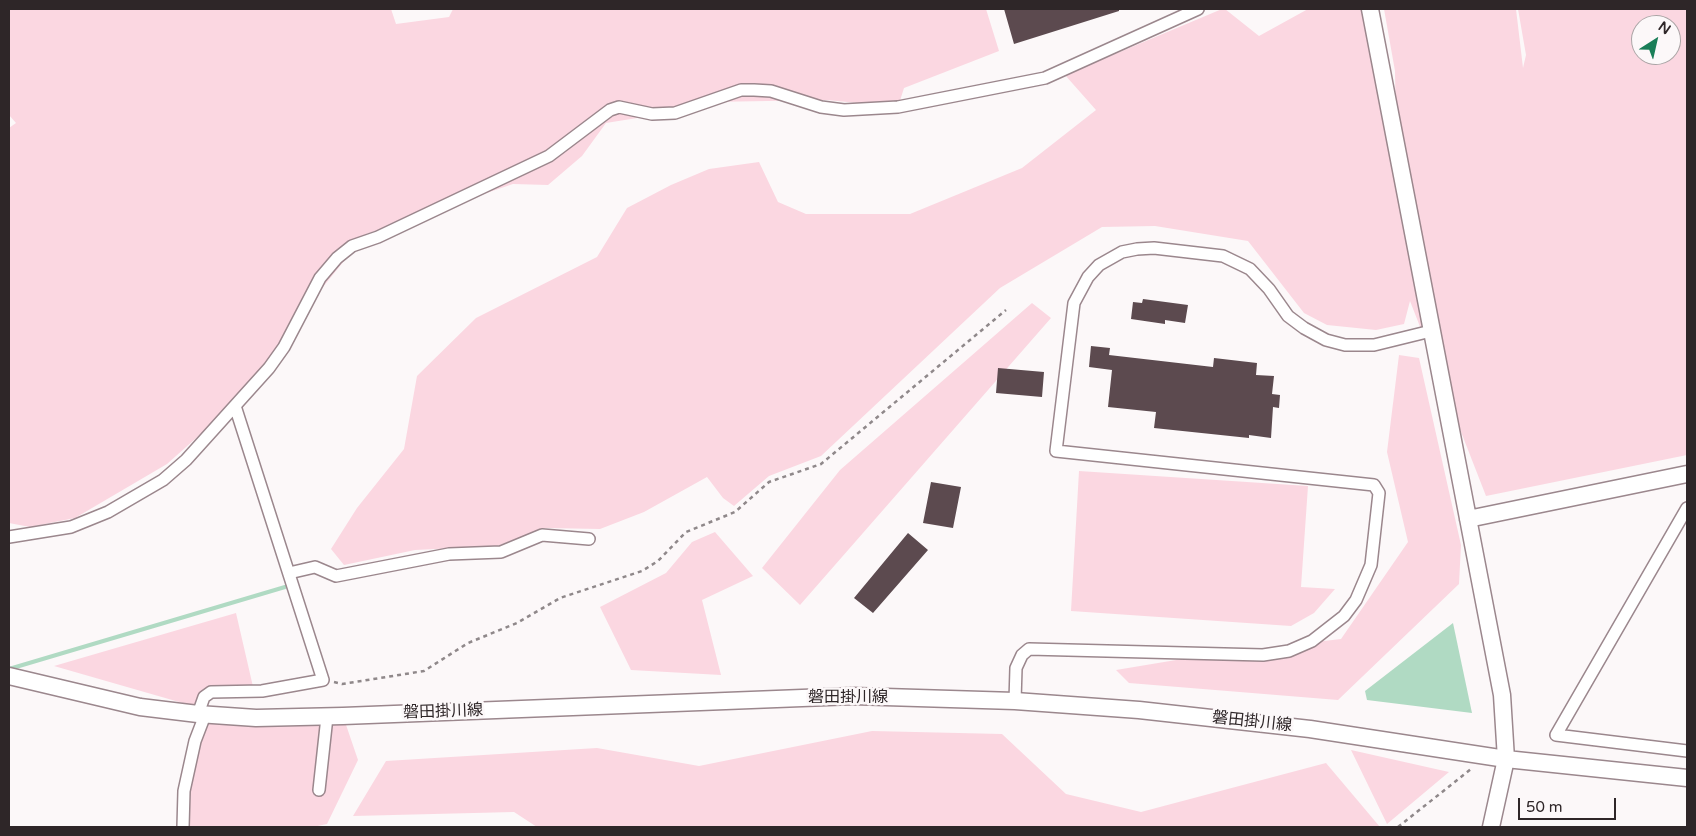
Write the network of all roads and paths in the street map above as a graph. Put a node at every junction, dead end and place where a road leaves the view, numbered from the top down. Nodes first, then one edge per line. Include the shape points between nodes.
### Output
1 (1198, 9) edge
2 (1370, 9) edge
3 (1006, 310) dead end
4 (1431, 331) junction
5 (235, 406) junction
6 (1687, 474) edge
7 (1687, 508) edge
8 (1468, 520) junction
9 (9, 537) edge
10 (589, 539) dead end
11 (289, 573) junction
12 (9, 676) edge
13 (323, 680) junction
14 (1015, 701) junction
15 (202, 714) junction
16 (327, 717) junction
17 (1687, 751) edge
18 (1488, 756) junction
19 (1506, 759) junction
20 (1687, 778) edge
21 (319, 790) dead end
22 (183, 827) edge
23 (1398, 827) edge
24 (1491, 827) edge

1 - 5 street via 1045,78 898,107 844,110 821,107 772,91 741,90 675,113 652,114 619,107 610,110 549,156 378,237 352,246 320,278 284,347
2 - 4 main road
3 - 13 path via 822,464 769,482 736,512 686,532 658,561 642,571 560,598 517,623 468,643 424,671 342,684
4 - 8 main road
4 - 14 street via 1374,345 1345,345 1326,340 1288,316 1250,269 1223,256 1137,249 1122,252 1099,265 1088,277 1074,303 1056,450 1374,486 1378,493 1371,565 1356,600 1344,616 1312,641 1290,651 1263,656 1030,649 1022,655 1016,668
5 - 9 street via 186,460 133,498 71,527
5 - 11 street
6 - 8 main road
7 - 17 street via 1556,735
8 - 19 main road via 1502,695
10 - 11 street via 542,535 501,552 449,554 336,576 315,567
11 - 13 street
12 - 15 main road, 磐田掛川線 via 131,705
13 - 15 street via 262,691 211,692 204,697
14 - 16 main road, 磐田掛川線 via 853,696
14 - 18 main road, 磐田掛川線 via 1139,710 1310,729
15 - 16 main road, 磐田掛川線 via 256,718
15 - 22 street via 184,791
16 - 21 street
18 - 19 main road, 磐田掛川線
18 - 23 path
19 - 20 main road, 磐田掛川線
19 - 24 main road

